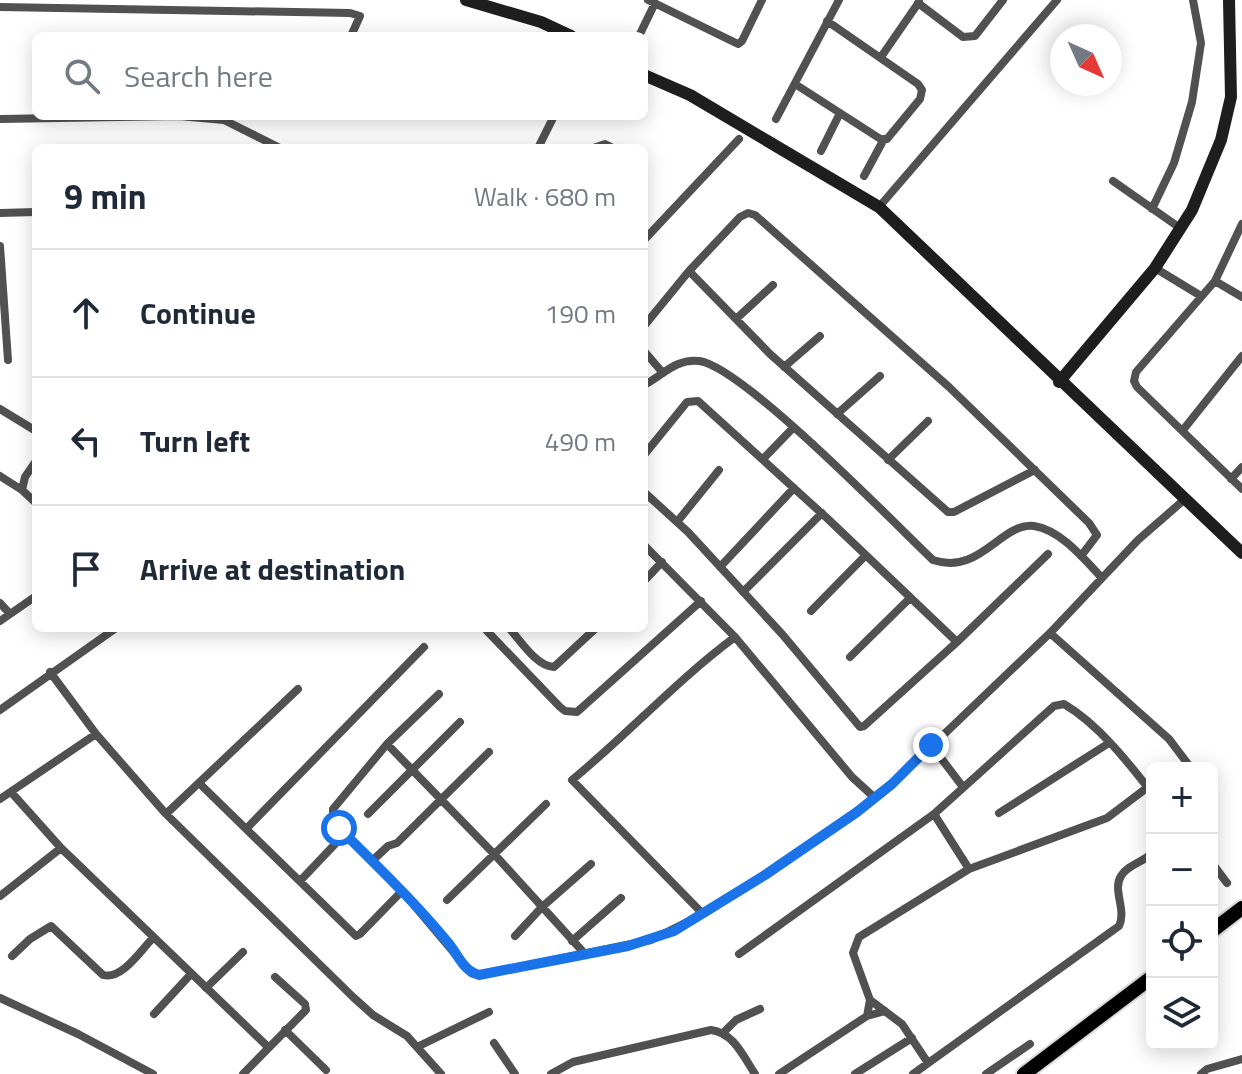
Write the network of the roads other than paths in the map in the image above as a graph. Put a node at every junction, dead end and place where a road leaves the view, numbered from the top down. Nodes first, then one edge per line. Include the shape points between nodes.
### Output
1 (466, 0) edge
2 (762, 0) edge
3 (839, 0) edge
4 (1003, 0) edge
5 (1057, 0) edge
6 (1193, 0) edge
7 (1229, 0) edge
8 (651, 2) edge
9 (920, 2) edge
10 (0, 7) edge
11 (827, 21) junction
12 (353, 32) edge
13 (562, 32) edge
14 (640, 32) edge
15 (881, 57) junction
16 (648, 77) edge
17 (795, 84) junction
18 (840, 113) junction
19 (32, 118) edge
20 (0, 119) edge
21 (776, 119) dead end
22 (224, 120) edge
23 (552, 120) edge
24 (739, 139) dead end
25 (884, 139) junction
26 (272, 144) edge
27 (540, 144) edge
28 (821, 151) dead end
29 (864, 176) dead end
30 (1113, 181) dead end
31 (879, 207) junction
32 (1152, 209) junction
33 (32, 212) edge
34 (0, 213) edge
35 (1242, 224) edge
36 (1180, 228) junction
37 (648, 236) edge
38 (0, 246) edge
39 (1155, 268) junction
40 (689, 271) junction
41 (1215, 281) junction
42 (773, 285) dead end
43 (1201, 296) junction
44 (1242, 297) edge
45 (736, 319) junction
46 (648, 321) edge
47 (820, 336) dead end
48 (648, 356) edge
49 (1242, 356) edge
50 (8, 360) dead end
51 (784, 367) junction
52 (663, 373) junction
53 (880, 376) dead end
54 (648, 382) edge
55 (1059, 382) junction
56 (0, 409) edge
57 (837, 414) junction
58 (928, 421) dead end
59 (793, 428) junction
60 (32, 429) edge
61 (1183, 430) junction
62 (648, 450) edge
63 (763, 459) junction
64 (888, 460) junction
65 (32, 467) edge
66 (1242, 467) edge
67 (719, 470) dead end
68 (1035, 470) junction
69 (0, 476) edge
70 (1231, 479) junction
71 (794, 488) junction
72 (1242, 489) edge
73 (22, 490) junction
74 (648, 496) edge
75 (32, 499) edge
76 (1185, 499) junction
77 (822, 513) junction
78 (677, 522) junction
79 (648, 549) edge
80 (1242, 553) edge
81 (1048, 554) dead end
82 (866, 555) junction
83 (1081, 556) junction
84 (662, 562) junction
85 (720, 567) junction
86 (648, 577) edge
87 (1102, 578) junction
88 (743, 592) junction
89 (910, 598) junction
90 (32, 599) edge
91 (701, 601) junction
92 (0, 603) edge
93 (811, 611) dead end
94 (10, 614) junction
95 (0, 621) edge
96 (110, 632) edge
97 (488, 632) edge
98 (513, 632) edge
99 (592, 632) edge
100 (1050, 633) junction
101 (735, 637) junction
102 (957, 642) junction
103 (424, 647) dead end
104 (850, 657) dead end
105 (50, 672) junction
106 (298, 689) dead end
107 (439, 694) dead end
108 (0, 710) edge
109 (460, 722) dead end
110 (96, 734) junction
111 (1109, 743) junction
112 (387, 744) junction
113 (931, 745) junction
114 (489, 752) dead end
115 (1186, 762) edge
116 (413, 769) junction
117 (199, 783) junction
118 (1146, 785) edge
119 (963, 787) junction
120 (11, 792) junction
121 (1146, 793) edge
122 (875, 798) junction
123 (0, 799) edge
124 (443, 800) junction
125 (546, 804) dead end
126 (999, 813) dead end
127 (166, 814) junction
128 (368, 814) dead end
129 (934, 814) junction
130 (246, 829) junction
131 (337, 842) dead end
132 (61, 848) junction
133 (495, 855) junction
134 (1146, 857) edge
135 (372, 861) junction
136 (591, 864) dead end
137 (969, 869) junction
138 (1218, 871) edge
139 (300, 881) junction
140 (1227, 883) dead end
141 (402, 891) junction
142 (0, 896) edge
143 (621, 898) dead end
144 (447, 900) dead end
145 (542, 907) junction
146 (1242, 908) edge
147 (703, 914) junction
148 (1218, 926) edge
149 (515, 936) dead end
150 (153, 938) junction
151 (572, 941) junction
152 (243, 952) dead end
153 (585, 954) junction
154 (739, 954) dead end
155 (12, 956) dead end
156 (191, 974) junction
157 (275, 977) dead end
158 (1151, 978) edge
159 (206, 988) junction
160 (0, 998) edge
161 (870, 1000) junction
162 (760, 1009) dead end
163 (885, 1011) junction
164 (489, 1012) dead end
165 (154, 1014) dead end
166 (867, 1016) junction
167 (285, 1030) junction
168 (724, 1032) junction
169 (912, 1038) junction
170 (494, 1043) dead end
171 (1030, 1044) dead end
172 (268, 1047) junction
173 (417, 1047) junction
174 (1242, 1059) edge
175 (928, 1063) junction
176 (326, 1070) dead end
177 (153, 1074) edge
178 (243, 1074) edge
179 (441, 1074) edge
180 (515, 1074) edge
181 (551, 1074) edge
182 (755, 1074) edge
183 (779, 1074) edge
184 (855, 1074) edge
185 (913, 1074) edge
186 (986, 1074) edge
187 (1024, 1074) edge
188 (1201, 1074) edge

1 - 13 street
2 - 8 street via 738,44
3 - 11 street
4 - 9 street via 969,38
5 - 31 street
6 - 32 street via 1201,43 1192,102 1174,163
7 - 36 street via 1231,97 1221,140
8 - 14 street
9 - 15 street
10 - 12 street via 350,13 360,16
11 - 15 street
11 - 17 street
15 - 25 street via 922,90
16 - 31 street via 690,95
17 - 18 street
17 - 21 street
18 - 25 street
18 - 28 street
19 - 20 street
22 - 26 street
23 - 27 street
24 - 37 street
25 - 29 street
30 - 32 street
31 - 55 street
32 - 36 street
33 - 34 street
35 - 41 street
36 - 39 street
38 - 50 street
39 - 43 street
39 - 55 street
40 - 45 street
40 - 46 street
40 - 68 street via 740,217 755,215
41 - 43 street
41 - 44 street
42 - 45 street
43 - 61 street via 1136,372 1134,381
45 - 51 street
47 - 51 street
48 - 52 street
49 - 61 street
51 - 57 street
52 - 54 street
52 - 59 street via 681,362 700,361 725,371
53 - 57 street
55 - 76 street
56 - 60 street
57 - 64 street
58 - 64 street
59 - 63 street
59 - 83 street via 933,560 969,560 1032,526 1048,531
61 - 70 street
62 - 63 street via 692,400
63 - 71 street
64 - 68 street via 948,512
65 - 73 street
66 - 70 street
67 - 78 street
68 - 83 street via 1097,535
69 - 73 street
70 - 72 street
71 - 77 street
71 - 85 street
73 - 75 street
74 - 78 street
76 - 80 street
76 - 87 street
77 - 82 street
77 - 88 street
78 - 85 street
79 - 84 street
81 - 102 street
82 - 89 street
82 - 93 street
83 - 87 street
84 - 86 street
84 - 91 street
85 - 88 street
87 - 100 street
88 - 102 street via 860,727
89 - 102 street
89 - 104 street
90 - 94 street
91 - 97 street via 577,712 560,707
91 - 101 street
92 - 94 street
94 - 95 street
96 - 105 street
98 - 99 street via 539,661 554,667
100 - 113 street
100 - 115 street via 1169,739
101 - 122 street
101 - 147 street via 572,780
103 - 130 street
105 - 108 street
105 - 110 street
106 - 117 street
107 - 112 street
109 - 116 street
110 - 120 street
110 - 127 street
111 - 118 street
111 - 119 street via 1073,709 1054,706
111 - 126 street
112 - 116 street
112 - 135 street via 333,809 339,828
113 - 119 street
113 - 122 street
114 - 124 street
116 - 124 street
116 - 128 street
117 - 127 street
117 - 130 street
119 - 129 street
120 - 123 street
120 - 132 street
121 - 137 street via 1107,818
122 - 147 street
124 - 133 street
124 - 135 street
125 - 133 street
127 - 173 street via 353,997
129 - 137 street
129 - 154 street
130 - 139 street
131 - 139 street
132 - 142 street
132 - 150 street
133 - 144 street
133 - 145 street
134 - 175 street via 1121,876 1119,926
135 - 141 street
136 - 145 street
137 - 161 street via 859,937 853,953
138 - 140 street
139 - 141 street via 356,936
141 - 153 street via 471,973
143 - 151 street
145 - 149 street
145 - 151 street
146 - 148 main road
147 - 153 street via 651,940
150 - 155 street via 111,977 51,926
150 - 156 street
151 - 153 street
152 - 159 street
156 - 159 street
156 - 165 street
157 - 167 street via 306,1007
158 - 187 main road
159 - 172 street
160 - 177 street
161 - 163 street
161 - 166 street
162 - 168 street
163 - 166 street
163 - 169 street
164 - 173 street
166 - 183 street
167 - 172 street
167 - 176 street
168 - 181 street via 711,1030 573,1062
168 - 182 street
169 - 175 street
169 - 184 street
170 - 180 street
171 - 186 street
172 - 178 street
173 - 179 street
174 - 188 street
175 - 185 street

